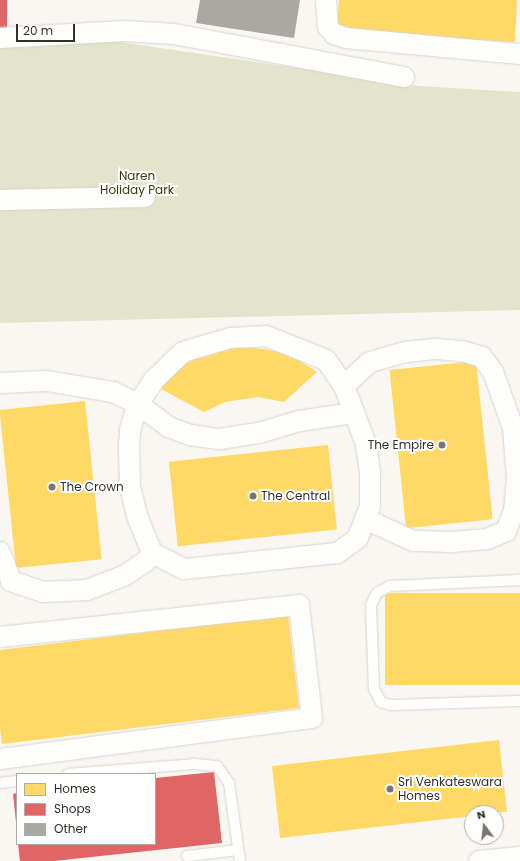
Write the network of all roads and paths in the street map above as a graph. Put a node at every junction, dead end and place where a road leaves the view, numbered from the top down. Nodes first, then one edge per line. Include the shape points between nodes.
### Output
1 (326, 0) edge
2 (0, 38) edge
3 (520, 54) edge
4 (404, 77) dead end
5 (145, 197) dead end
6 (0, 200) edge
7 (0, 383) edge
8 (344, 386) junction
9 (138, 404) junction
10 (354, 413) junction
11 (365, 519) junction
12 (0, 552) edge
13 (152, 554) junction
14 (520, 580) edge
15 (0, 637) edge
16 (520, 701) edge
17 (0, 759) edge
18 (81, 773) edge
19 (16, 781) edge
20 (0, 783) edge
21 (238, 850) junction
22 (187, 856) dead end
23 (520, 857) edge
24 (240, 861) edge
25 (479, 861) edge

1 - 3 street via 328,27 334,34 346,38
2 - 4 street via 124,31 174,34
5 - 6 street
7 - 9 street via 47,381 113,392
8 - 9 street via 326,360 299,348 266,336 231,338 183,352 154,380
8 - 10 street
8 - 11 street via 370,362 406,352 437,349 462,351 482,357 494,372 513,428 517,478 514,511 506,531 487,539 413,541
9 - 10 street via 169,427 190,435 220,439 259,433 299,421
9 - 13 street via 130,430 130,488 138,519
10 - 11 street via 366,444 370,474 370,506
11 - 13 street via 358,538 337,553 184,569
12 - 13 street via 11,581 43,592 87,590 124,576 146,562
14 - 16 lane via 390,586 377,593 371,604 374,689 381,702 391,706
15 - 17 street via 299,605 312,718
18 - 21 lane via 194,764 217,766 230,783
19 - 20 lane
21 - 22 lane
21 - 24 lane
23 - 25 street

